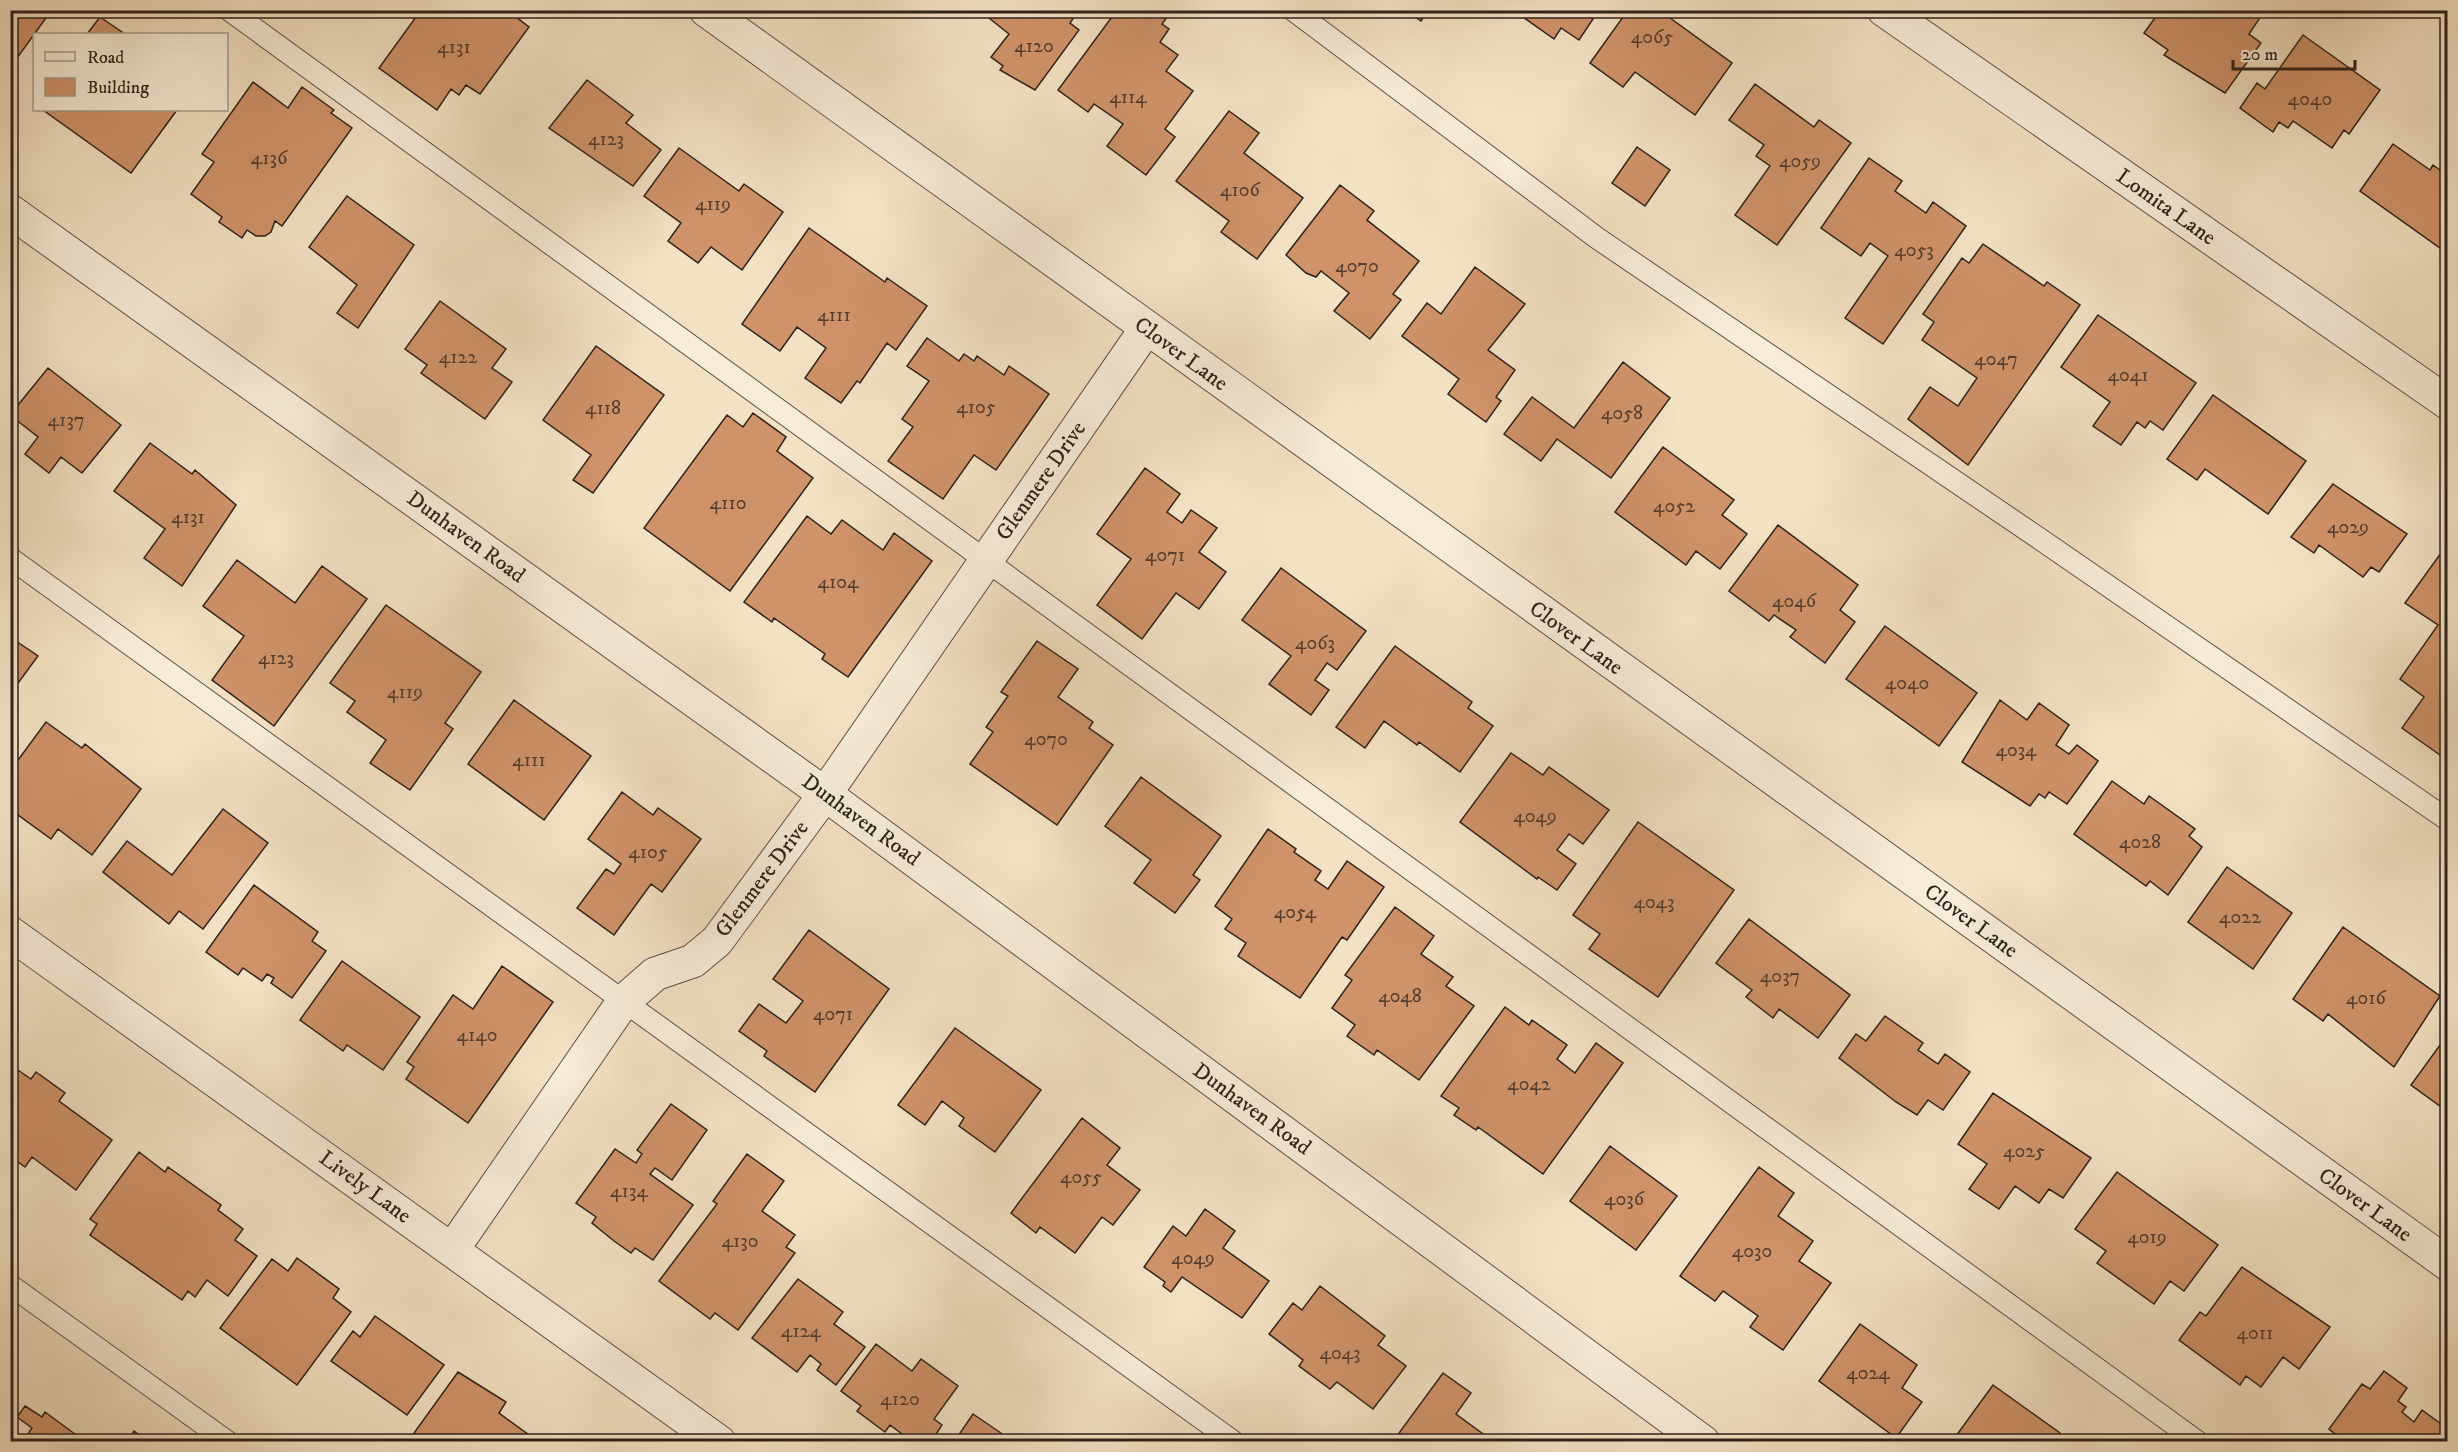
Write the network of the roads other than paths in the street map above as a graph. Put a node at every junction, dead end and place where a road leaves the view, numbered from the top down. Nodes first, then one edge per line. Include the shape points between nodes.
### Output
1 (228, 10) edge
2 (706, 10) edge
3 (1293, 10) edge
4 (1884, 10) edge
5 (10, 211) edge
6 (1146, 329) junction
7 (2448, 403) edge
8 (10, 558) edge
9 (985, 562) junction
10 (825, 794) junction
11 (2448, 820) edge
12 (10, 933) edge
13 (623, 1002) junction
14 (452, 1250) junction
15 (2448, 1264) edge
16 (10, 1285) edge
17 (228, 1442) edge
18 (719, 1442) edge
19 (1234, 1442) edge
20 (1703, 1442) edge
21 (2198, 1442) edge

1 - 9 lane
2 - 6 street, Clover Lane
3 - 11 lane via 1597,238
4 - 7 street, Lomita Lane
5 - 10 street, Dunhaven Road
6 - 9 street, Glenmere Drive
6 - 15 street, Clover Lane
8 - 13 lane
9 - 10 street, Glenmere Drive
9 - 21 lane
10 - 13 street, Glenmere Drive via 717,941 693,961 655,974
10 - 20 street, Dunhaven Road
12 - 14 street, Lively Lane
13 - 14 street, Glenmere Drive
13 - 19 lane
14 - 18 street, Lively Lane
16 - 17 lane

